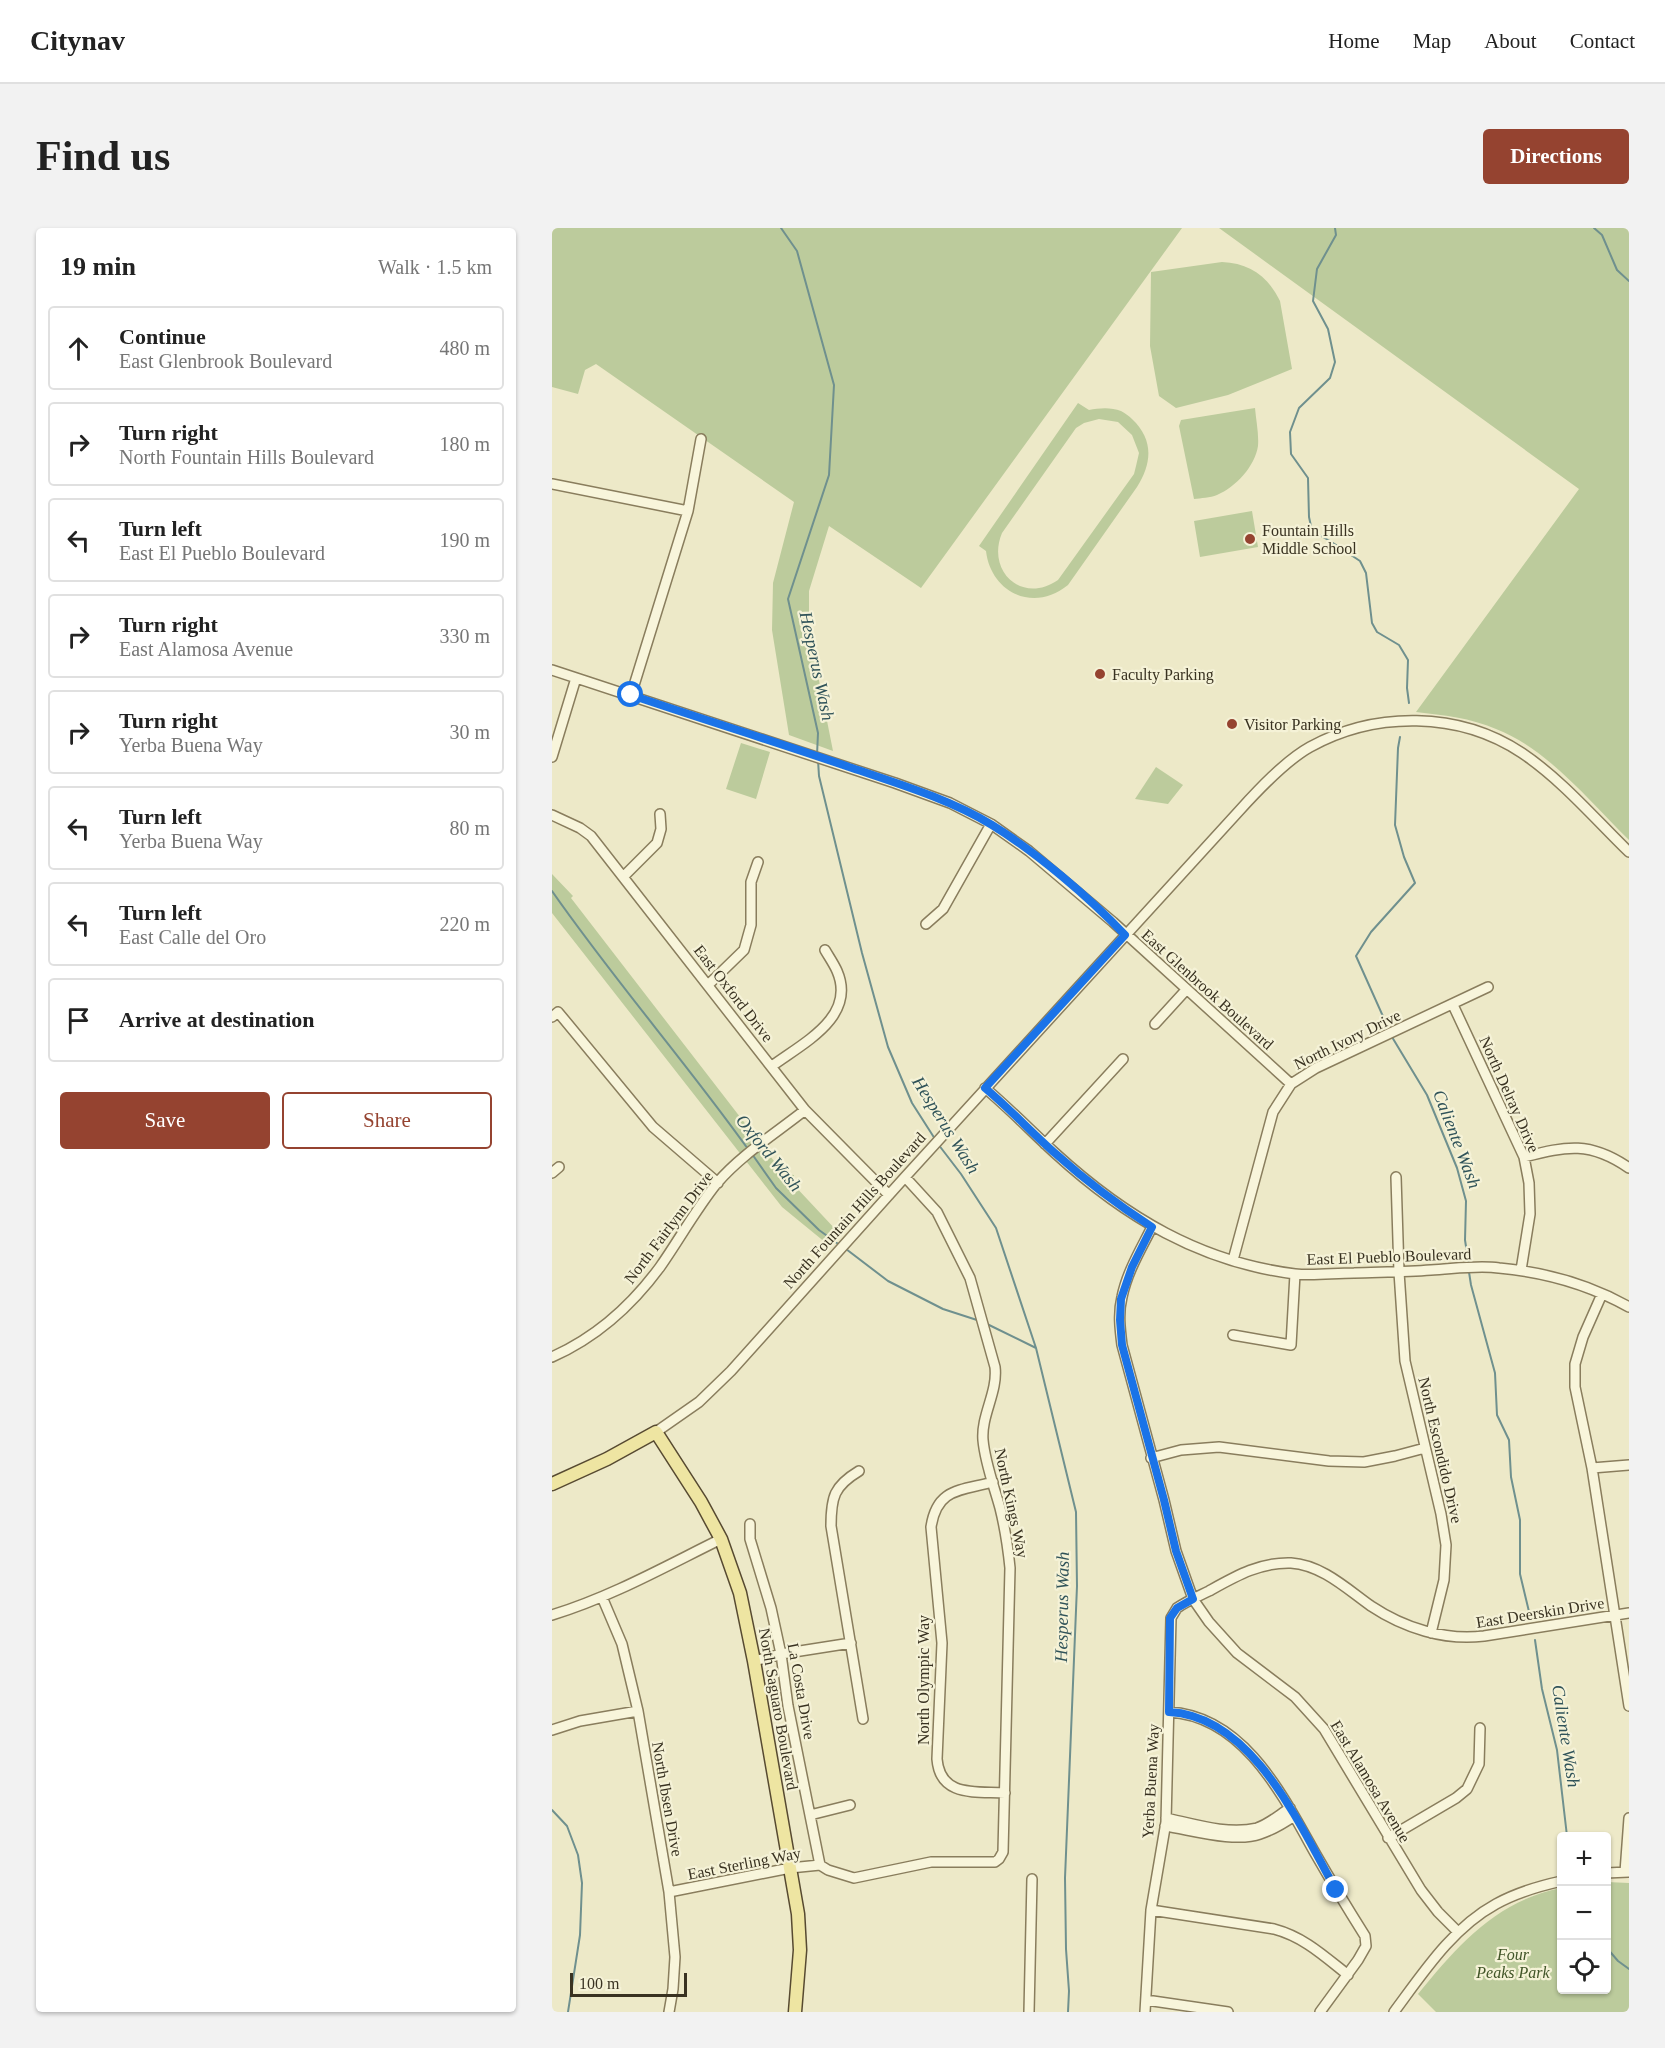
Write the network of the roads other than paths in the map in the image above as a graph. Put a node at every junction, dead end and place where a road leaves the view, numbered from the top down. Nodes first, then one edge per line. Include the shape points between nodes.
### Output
1 (701, 439) dead end
2 (552, 484) edge
3 (688, 511) junction
4 (552, 670) edge
5 (576, 678) junction
6 (631, 695) junction
7 (552, 757) edge
8 (660, 814) dead end
9 (552, 815) edge
10 (991, 824) junction
11 (1629, 852) edge
12 (758, 862) dead end
13 (624, 876) junction
14 (926, 924) dead end
15 (1125, 935) junction
16 (825, 950) dead end
17 (708, 985) junction
18 (1488, 987) dead end
19 (1186, 990) junction
20 (1453, 1005) junction
21 (555, 1014) edge
22 (1155, 1024) dead end
23 (1122, 1059) dead end
24 (772, 1066) junction
25 (1291, 1084) junction
26 (985, 1088) junction
27 (805, 1110) junction
28 (1046, 1144) junction
29 (1524, 1157) junction
30 (1629, 1168) edge
31 (905, 1177) junction
32 (1396, 1177) dead end
33 (718, 1183) junction
34 (889, 1195) junction
35 (1152, 1227) junction
36 (1233, 1260) junction
37 (1521, 1270) junction
38 (1399, 1272) junction
39 (1295, 1274) junction
40 (1602, 1294) junction
41 (1629, 1307) edge
42 (1233, 1335) dead end
43 (552, 1358) edge
44 (656, 1432) junction
45 (1425, 1448) junction
46 (1151, 1458) junction
47 (1629, 1465) edge
48 (1592, 1468) junction
49 (859, 1471) dead end
50 (993, 1482) junction
51 (552, 1484) edge
52 (750, 1524) dead end
53 (721, 1539) junction
54 (602, 1597) junction
55 (1193, 1599) junction
56 (1629, 1613) edge
57 (552, 1615) edge
58 (1615, 1616) junction
59 (1431, 1633) junction
60 (851, 1643) junction
61 (782, 1654) junction
62 (754, 1661) junction
63 (1629, 1706) edge
64 (638, 1711) junction
65 (1169, 1712) junction
66 (863, 1719) dead end
67 (1480, 1728) dead end
68 (552, 1730) edge
69 (1005, 1793) junction
70 (850, 1805) dead end
71 (1292, 1812) junction
72 (810, 1815) junction
73 (1629, 1818) edge
74 (1166, 1822) junction
75 (1388, 1838) junction
76 (999, 1859) joint
77 (820, 1865) junction
78 (790, 1868) junction
79 (1627, 1872) edge
80 (1611, 1873) edge
81 (1032, 1880) dead end
82 (1557, 1882) edge
83 (669, 1892) junction
84 (1151, 1910) junction
85 (1458, 1932) junction
86 (1348, 1975) junction
87 (1146, 2000) junction
88 (669, 2012) edge
89 (795, 2012) edge
90 (1029, 2012) edge
91 (1145, 2012) edge
92 (1228, 2012) edge
93 (1320, 2012) edge
94 (1394, 2012) edge

1 - 3 street
2 - 3 street
3 - 6 street
4 - 5 street, East Glenbrook Boulevard
5 - 6 street, East Glenbrook Boulevard
5 - 7 street
6 - 10 street, East Glenbrook Boulevard via 895,783 950,803
8 - 13 street via 657,843
9 - 13 street, East Oxford Drive via 591,836
10 - 14 street via 943,909
10 - 15 street, East Glenbrook Boulevard via 1070,884
11 - 15 street, North Fountain Hills Boulevard via 1558,783 1502,741 1445,724 1391,721 1346,731 1307,748 1243,807
12 - 17 street via 751,882 751,925 744,950
13 - 17 street, East Oxford Drive
15 - 19 street, East Glenbrook Boulevard
15 - 26 street, North Fountain Hills Boulevard
16 - 24 street via 841,987 837,1011 828,1024
17 - 24 street, East Oxford Drive
18 - 20 street, North Ivory Drive
19 - 22 street
19 - 25 street, East Glenbrook Boulevard
20 - 25 street, North Ivory Drive via 1316,1068
20 - 29 street, North Delray Drive
21 - 33 street via 654,1127
23 - 28 street
24 - 27 street, East Oxford Drive
25 - 36 street, North Ivory Drive via 1269,1122
26 - 28 street, East El Pueblo Boulevard
26 - 31 street, North Fountain Hills Boulevard
27 - 33 street, North Fairlynn Drive
27 - 34 street, East Oxford Drive
28 - 35 street, East El Pueblo Boulevard via 1099,1191
29 - 30 street via 1563,1148 1590,1149
29 - 37 street, North Delray Drive via 1530,1214
31 - 34 street, North Fountain Hills Boulevard
31 - 50 street, North Kings Way via 937,1212 970,1278 995,1367 983,1430
32 - 38 street, North Escondido Drive
33 - 43 street, North Fairlynn Drive via 644,1287 602,1327
34 - 44 street, North Fountain Hills Boulevard via 731,1371 699,1402
35 - 36 street, East El Pueblo Boulevard via 1191,1247
35 - 46 street, East Alamosa Avenue via 1126,1282 1120,1318 1122,1345
36 - 39 street, East El Pueblo Boulevard
37 - 38 street, East El Pueblo Boulevard via 1497,1267
37 - 40 street, East El Pueblo Boulevard
38 - 39 street, East El Pueblo Boulevard
38 - 45 street, North Escondido Drive via 1405,1360
39 - 42 street via 1292,1345
40 - 41 street, East El Pueblo Boulevard
40 - 48 street via 1575,1364 1575,1387
44 - 51 main road, North Fountain Hills Boulevard
44 - 53 main road, North Saguaro Boulevard
45 - 46 street via 1364,1462 1219,1447 1181,1450
45 - 59 street, North Escondido Drive via 1446,1545 1444,1580
46 - 55 street, East Alamosa Avenue
47 - 48 street
48 - 58 street
49 - 60 street via 840,1484 831,1513
50 - 69 street, North Kings Way via 1010,1568
50 - 69 street, North Olympic Way via 943,1498 932,1520 942,1643 937,1759 943,1779 955,1789
52 - 61 street, La Costa Drive via 750,1539
53 - 54 street
53 - 62 main road, North Saguaro Boulevard via 740,1593
54 - 57 street
54 - 64 street, North Ibsen Drive via 622,1644
55 - 59 street, East Deerskin Drive via 1245,1571 1262,1565 1293,1563 1325,1574 1392,1618
55 - 65 street, Yerba Buena Way via 1177,1608 1170,1618
55 - 75 street, East Alamosa Avenue via 1237,1653 1314,1717
56 - 58 street, East Deerskin Drive
58 - 59 street, East Deerskin Drive via 1470,1638
58 - 63 street
60 - 61 street
60 - 66 street
61 - 62 street
61 - 72 street, La Costa Drive
62 - 78 main road, North Saguaro Boulevard
64 - 68 street
64 - 83 street, North Ibsen Drive
65 - 71 street via 1198,1717 1234,1739 1261,1766
65 - 74 street, Yerba Buena Way
67 - 75 street via 1479,1764 1467,1789
69 - 76 street, North Kings Way via 1005,1844
70 - 72 street
71 - 74 street via 1245,1830
71 - 86 street via 1365,1936 1366,1946
72 - 77 street, La Costa Drive
73 - 79 street
74 - 84 street, Yerba Buena Way
75 - 85 street, East Alamosa Avenue via 1421,1890
76 - 77 street, East Sterling Way via 931,1862 854,1878
77 - 78 street, East Sterling Way
78 - 83 street, East Sterling Way
78 - 89 main road, North Saguaro Boulevard via 800,1950
79 - 80 street
81 - 90 street
82 - 85 street via 1494,1905
83 - 88 street, North Ibsen Drive via 675,1957
84 - 86 street via 1291,1934
84 - 87 street, Yerba Buena Way
85 - 94 street
86 - 93 street
87 - 91 street, Yerba Buena Way
87 - 92 street

